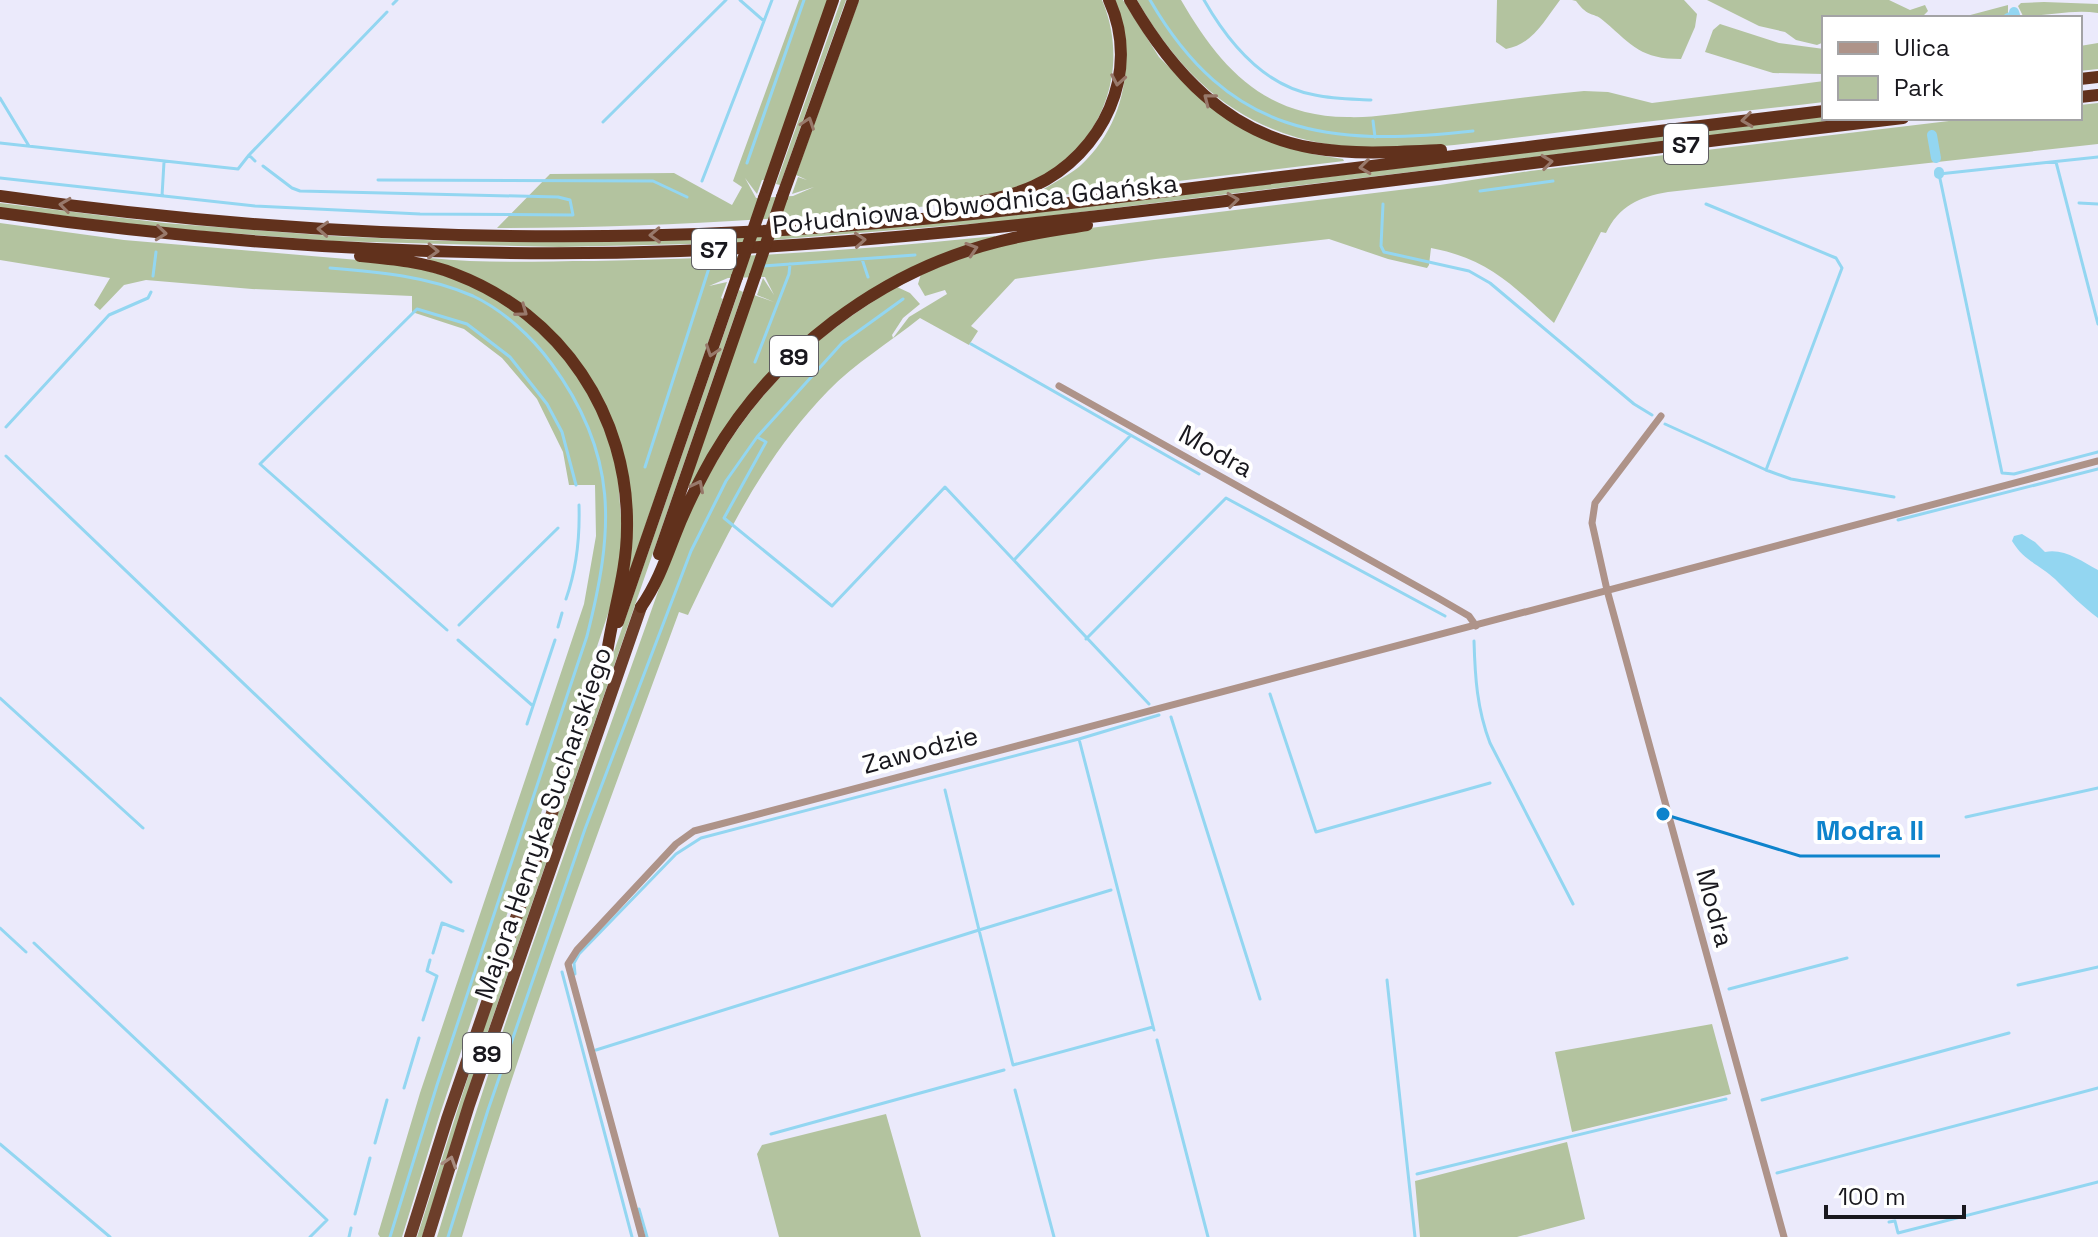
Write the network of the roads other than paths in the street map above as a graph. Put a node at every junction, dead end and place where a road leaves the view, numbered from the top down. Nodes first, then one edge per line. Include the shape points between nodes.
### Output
1 (833, 0) edge
2 (853, 0) edge
3 (1109, 0) edge
4 (1130, 0) edge
5 (1822, 111) edge
6 (1887, 120) edge
7 (1471, 154) junction
8 (0, 196) edge
9 (0, 213) edge
10 (1128, 213) junction
11 (929, 218) junction
12 (299, 245) junction
13 (1059, 386) dead end
14 (1661, 416) dead end
15 (2098, 461) edge
16 (1607, 590) junction
17 (641, 607) junction
18 (1476, 626) junction
19 (607, 653) junction
20 (410, 1237) edge
21 (428, 1237) edge
22 (642, 1237) edge
23 (1784, 1237) edge

1 -> 19 highway, 89, bridge
17 -> 2 highway, 89, bridge
3 -> 11 highway via 1120,42 1120,78 1093,140 1052,177 1018,193
7 -> 4 highway via 1331,151 1262,132 1223,110 1188,81 1162,52
5 -> 7 highway, Południowa Obwodnica Gdańska / S7
10 -> 6 highway, Południowa Obwodnica Gdańska / S7
7 -> 11 highway, Południowa Obwodnica Gdańska / S7
11 -> 8 highway, Południowa Obwodnica Gdańska / S7 via 745,232 491,236 262,225
9 -> 12 highway, Południowa Obwodnica Gdańska / S7
12 -> 10 highway, Południowa Obwodnica Gdańska / S7 via 481,252 693,250 875,239
17 -> 10 highway, 89 via 657,584 693,494 731,428 768,383 826,328 893,283 960,253
12 -> 19 highway, 89 via 326,254 435,267 479,284 533,318 576,364 614,435 627,502 626,552
13 - 18 street, Modra via 1469,616
14 - 16 street, Modra via 1595,503 1592,523
15 - 16 street
16 - 18 street, Zawodzie
16 - 23 street, Modra
21 -> 17 highway, Majora Henryka Sucharskiego / 89
18 - 22 street, Zawodzie via 1109,719 683,838 568,964
19 - 20 highway, Majora Henryka Sucharskiego / 89

